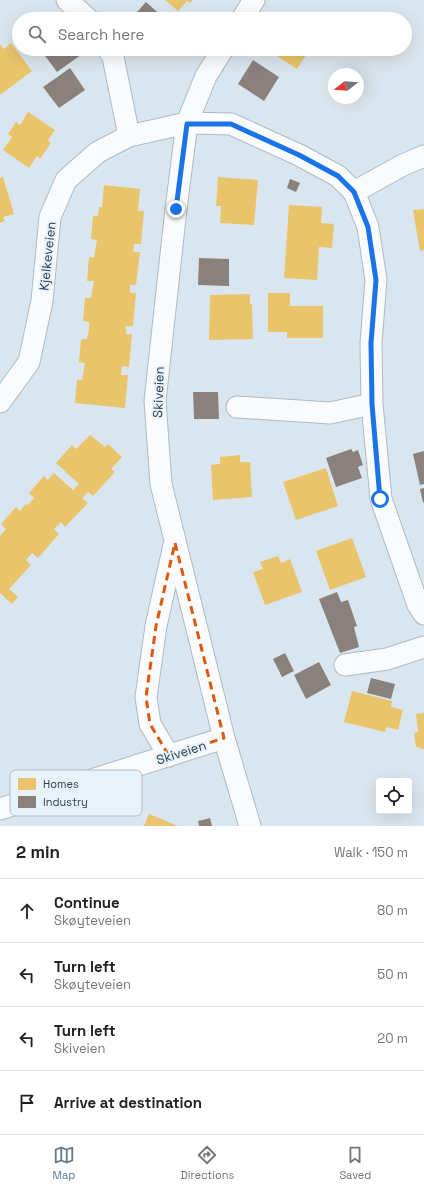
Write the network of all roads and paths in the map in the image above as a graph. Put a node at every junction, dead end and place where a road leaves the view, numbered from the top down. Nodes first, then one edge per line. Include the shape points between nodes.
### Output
1 (67, 0) edge
2 (254, 0) edge
3 (80, 12) edge
4 (246, 12) edge
5 (112, 56) edge
6 (219, 56) edge
7 (187, 124) junction
8 (129, 136) junction
9 (424, 156) edge
10 (354, 192) junction
11 (0, 402) edge
12 (372, 404) junction
13 (237, 407) dead end
14 (175, 543) junction
15 (424, 614) edge
16 (424, 646) edge
17 (345, 665) dead end
18 (224, 738) junction
19 (169, 756) junction
20 (124, 770) edge
21 (10, 806) edge
22 (0, 809) edge
23 (250, 826) edge

1 - 3 street
2 - 4 street
5 - 8 street
6 - 7 street, Skiveien via 206,76
7 - 8 street, Kjelkeveien
7 - 10 street, Kjelkeveien via 231,124 338,176
7 - 14 street, Skiveien via 155,400 161,484
8 - 11 street, Kjelkeveien via 98,152 66,180 50,217 42,301 29,362
9 - 10 street
10 - 12 street via 368,227 376,280 371,343
12 - 13 street via 330,413
12 - 15 street via 380,499 418,605
14 - 18 street, Skiveien
14 - 19 street via 170,555 156,626 146,697 150,724
16 - 17 street via 387,659
18 - 19 street, Skiveien
18 - 23 street, Skiveien
19 - 20 street, Skiveien
21 - 22 street, Skiveien

